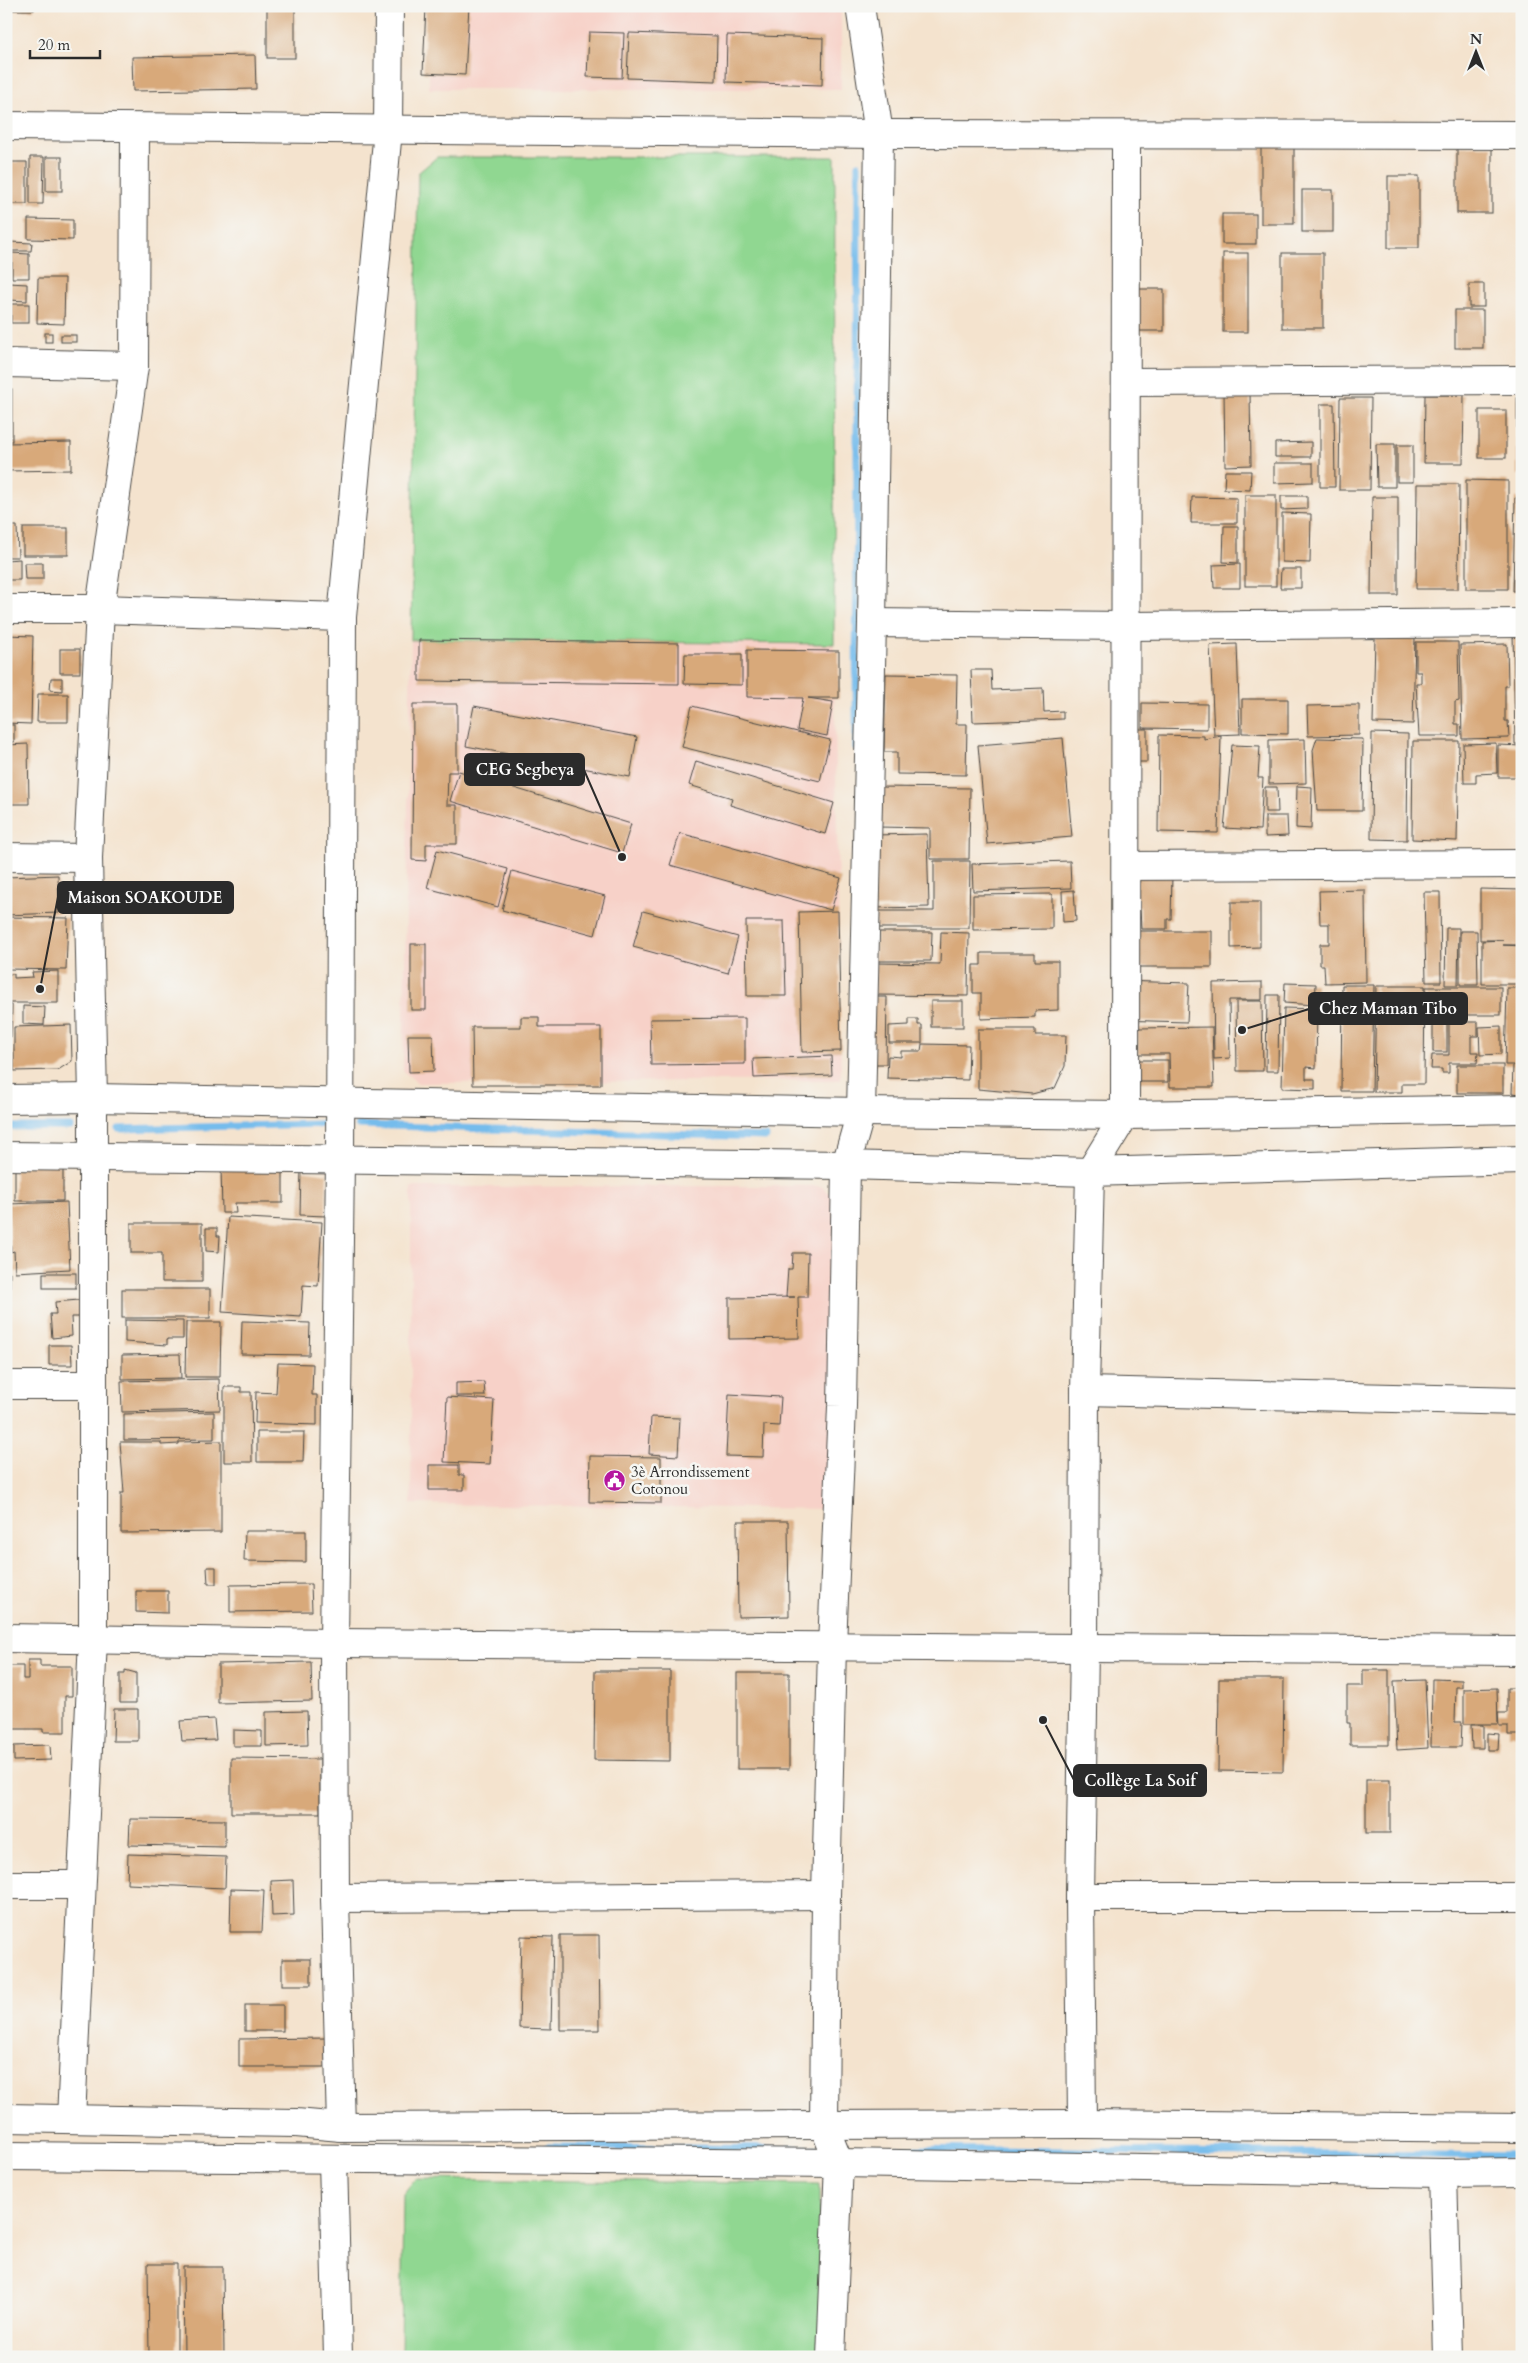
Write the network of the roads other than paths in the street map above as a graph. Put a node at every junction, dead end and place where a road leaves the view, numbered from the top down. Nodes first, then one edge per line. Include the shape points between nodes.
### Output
1 (389, 6) edge
2 (860, 6) edge
3 (6, 126) edge
4 (135, 128) junction
5 (388, 130) junction
6 (879, 134) junction
7 (1126, 135) junction
8 (1522, 135) edge
9 (6, 364) edge
10 (134, 366) junction
11 (1522, 380) edge
12 (1126, 382) junction
13 (6, 609) edge
14 (100, 609) junction
15 (342, 617) junction
16 (872, 623) junction
17 (1522, 623) edge
18 (1126, 626) junction
19 (6, 857) edge
20 (88, 858) junction
21 (1522, 864) edge
22 (1126, 866) junction
23 (93, 1098) junction
24 (6, 1099) edge
25 (339, 1104) junction
26 (1522, 1109) edge
27 (861, 1112) junction
28 (1125, 1115) junction
29 (6, 1156) edge
30 (92, 1158) junction
31 (340, 1160) junction
32 (1522, 1160) edge
33 (846, 1165) junction
34 (1090, 1172) junction
35 (6, 1385) edge
36 (92, 1385) junction
37 (1085, 1391) junction
38 (1522, 1401) edge
39 (6, 1638) edge
40 (93, 1639) junction
41 (334, 1643) junction
42 (832, 1646) junction
43 (1084, 1648) junction
44 (1522, 1651) edge
45 (6, 1885) edge
46 (80, 1885) junction
47 (826, 1895) junction
48 (1080, 1897) junction
49 (1522, 1897) edge
50 (335, 1898) junction
51 (6, 2118) edge
52 (71, 2118) junction
53 (1082, 2124) junction
54 (824, 2126) junction
55 (341, 2127) junction
56 (1522, 2128) edge
57 (6, 2156) edge
58 (333, 2160) junction
59 (839, 2163) junction
60 (1522, 2172) edge
61 (1444, 2174) junction
62 (338, 2357) edge
63 (831, 2357) edge
64 (1448, 2357) edge

1 - 5 street
2 - 6 street
3 - 4 street
4 - 5 street
4 - 10 street
5 - 6 street
5 - 15 street
6 - 7 street
6 - 16 street
7 - 8 street
7 - 12 street
9 - 10 street
10 - 14 street
11 - 12 street
12 - 18 street
13 - 14 street
14 - 15 street
14 - 20 street
15 - 25 street
16 - 18 street
16 - 27 street
17 - 18 street
18 - 22 street
19 - 20 street
20 - 23 street
21 - 22 street
22 - 28 street
23 - 24 street
23 - 25 street
23 - 30 street
25 - 27 street
25 - 31 street
26 - 28 street
27 - 28 street
27 - 33 street
28 - 34 street
29 - 30 street
30 - 31 street
30 - 36 street
31 - 33 street
31 - 41 street
32 - 34 street
33 - 34 street
33 - 42 street via 842,1406
34 - 37 street
35 - 36 street
36 - 40 street
37 - 38 street
37 - 43 street
39 - 40 street
40 - 41 street
40 - 46 street
41 - 42 street
41 - 50 street
42 - 43 street
42 - 47 street
43 - 44 street
43 - 48 street
45 - 46 street
46 - 52 street
47 - 50 street
47 - 54 street
48 - 49 street
48 - 53 street
50 - 55 street
51 - 52 street
52 - 55 street
53 - 54 street
53 - 56 street
54 - 55 street
54 - 59 street
57 - 58 street
58 - 59 street
58 - 62 street
59 - 61 street
59 - 63 street
60 - 61 street
61 - 64 street

